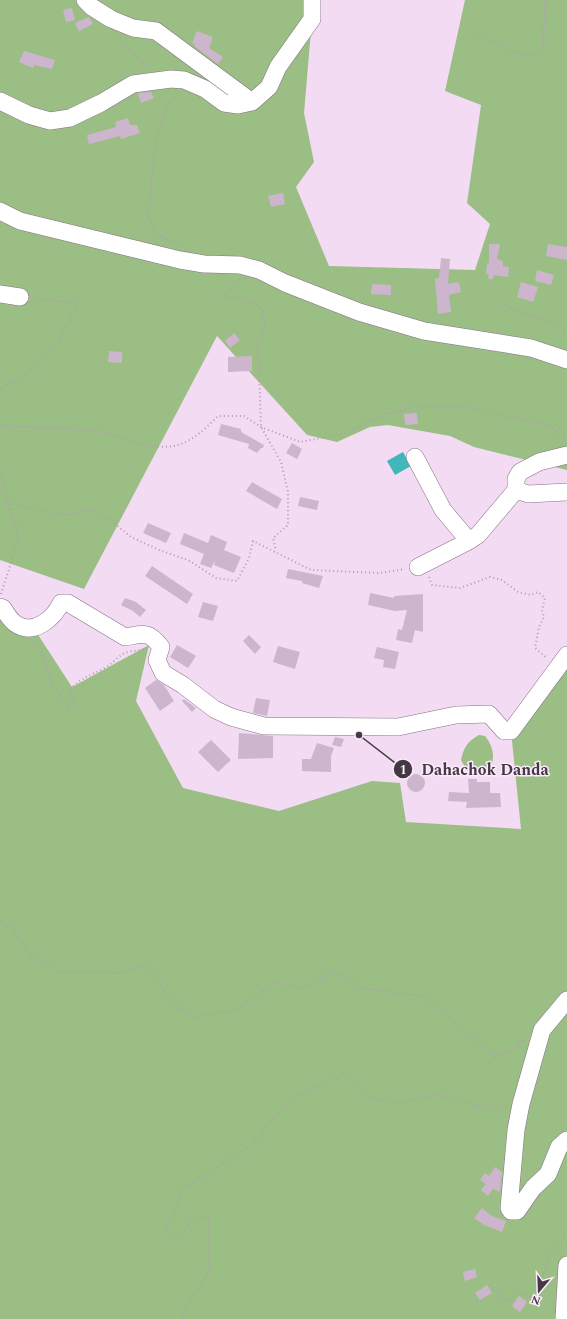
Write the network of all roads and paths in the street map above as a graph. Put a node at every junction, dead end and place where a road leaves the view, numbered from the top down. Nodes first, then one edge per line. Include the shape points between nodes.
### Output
1 (85, 0) edge
2 (312, 0) edge
3 (548, 0) edge
4 (112, 31) dead end
5 (478, 33) dead end
6 (157, 80) junction
7 (184, 80) junction
8 (0, 101) edge
9 (252, 102) junction
10 (0, 211) edge
11 (186, 249) dead end
12 (259, 270) junction
13 (0, 294) edge
14 (20, 297) joint
15 (504, 306) dead end
16 (567, 331) edge
17 (567, 360) edge
18 (0, 389) edge
19 (0, 426) edge
20 (262, 427) junction
21 (567, 442) edge
22 (567, 455) edge
23 (415, 457) dead end
24 (0, 475) edge
25 (516, 490) junction
26 (567, 492) edge
27 (7, 503) junction
28 (469, 542) junction
29 (276, 551) junction
30 (421, 566) junction
31 (0, 597) edge
32 (0, 607) edge
33 (31, 640) dead end
34 (156, 641) junction
35 (562, 661) edge
36 (0, 922) edge
37 (567, 1000) edge
38 (528, 1035) dead end
39 (521, 1104) junction
40 (567, 1140) edge
41 (567, 1237) edge
42 (567, 1265) edge
43 (490, 1285) dead end
44 (185, 1319) edge
45 (564, 1319) edge

1 - 9 street via 111,19 133,28 156,31
2 - 9 street via 312,19 278,67 269,87
3 - 5 path via 545,2 543,50 528,57
4 - 6 path
6 - 7 street
6 - 8 street via 133,84 70,118 50,121 29,115
7 - 9 street via 205,89 224,103 238,105
7 - 11 path via 164,114 155,146 148,216 154,231
10 - 12 street via 20,221 180,260 240,265
12 - 17 street via 358,312 424,331 531,348
12 - 20 path via 241,278 223,296 254,302 263,311 266,328 258,340
13 - 14 street
14 - 18 path via 77,303 58,344 28,374
15 - 16 path
19 - 20 path via 102,432 147,446 170,447 198,436 218,416 244,416
20 - 21 path via 300,442 347,433 384,414 419,406 464,408 551,426
20 - 29 path via 281,462 288,492 288,525 273,538
22 - 25 street via 539,462 520,472 516,479
23 - 28 street via 443,510
24 - 27 path
25 - 26 street via 528,494
25 - 28 street
27 - 29 path via 68,515 89,510 109,519 131,537 188,560 216,578 237,580 249,558 253,541
27 - 31 path via 17,527 16,546
28 - 30 street
29 - 30 path via 312,570 380,573
30 - 35 path via 432,584 460,588 490,577 502,580 518,592 531,595 538,592 545,598 542,610 544,617 539,627 535,648
32 - 34 street via 17,625 29,628 48,621 62,603 68,603 125,637 143,634
33 - 34 path via 41,651 51,682 69,708 74,704 68,691 77,682 106,668 120,656 130,651 138,651
34 - 35 street via 161,647 157,660 163,673 231,717 264,726 398,727 456,715 489,714 504,730 511,731
36 - 38 path via 12,927 32,957 60,972 121,973 147,965 173,1004 194,1017 236,1010 275,982 303,989 329,973 346,976 360,988 423,996 495,1057 511,1051
37 - 39 street via 542,1030
39 - 40 street via 516,1130 509,1208 511,1211 517,1212 533,1188 548,1174 559,1147
39 - 44 path via 495,1110 436,1094 398,1104 366,1096 343,1074 291,1099 251,1145 182,1190 167,1230 171,1240 181,1237 192,1219 208,1216 208,1273 181,1316
41 - 43 path via 551,1253 537,1291 530,1296 519,1292 507,1302
42 - 45 street

